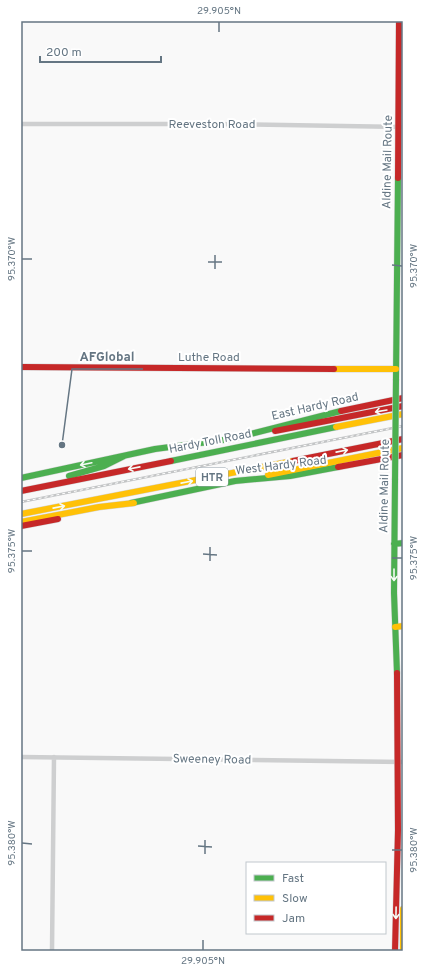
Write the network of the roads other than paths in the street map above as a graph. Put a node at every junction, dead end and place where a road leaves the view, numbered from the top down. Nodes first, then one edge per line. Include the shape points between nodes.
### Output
1 (399, 21) edge
2 (401, 44) edge
3 (21, 124) edge
4 (401, 127) edge
5 (400, 222) edge
6 (400, 295) edge
7 (21, 367) edge
8 (396, 370) junction
9 (403, 398) edge
10 (400, 407) edge
11 (403, 414) edge
12 (231, 439) junction
13 (403, 440) edge
14 (403, 448) edge
15 (396, 450) junction
16 (403, 455) edge
17 (124, 456) junction
18 (21, 478) edge
19 (235, 481) junction
20 (21, 485) edge
21 (21, 491) edge
22 (134, 503) junction
23 (21, 514) edge
24 (21, 522) edge
25 (21, 526) edge
26 (403, 543) edge
27 (394, 544) junction
28 (403, 626) edge
29 (395, 627) junction
30 (400, 694) edge
31 (21, 757) edge
32 (54, 757) junction
33 (400, 762) edge
34 (400, 790) edge
35 (400, 857) edge
36 (403, 909) edge
37 (396, 931) junction
38 (403, 931) edge
39 (52, 951) edge
40 (396, 951) edge
41 (403, 951) edge

1 - 2 main road, Aldine Mail Route
2 - 4 main road, Aldine Mail Route
3 - 4 street, Reeveston Road
4 - 5 main road, Aldine Mail Route
5 - 6 main road, Aldine Mail Route
6 - 8 main road, Aldine Mail Route
7 - 8 main road, Luthe Road
8 - 10 main road, Aldine Mail Route, bridge
9 - 12 main road, East Hardy Road via 319,415
10 -> 12 main road
10 - 15 main road, Aldine Mail Route, bridge
11 -> 21 main road, Hardy Toll Road / HTR
12 - 17 main road, East Hardy Road via 155,449
23 -> 13 main road, HTR
14 - 15 main road
15 - 19 main road
15 - 27 main road, Aldine Mail Route, bridge
16 - 19 main road, West Hardy Road via 305,474
17 -> 18 main road, East Hardy Road
17 - 20 main road via 97,468
19 - 22 main road, West Hardy Road
22 - 24 main road
22 - 25 main road, West Hardy Road
26 - 27 main road
27 -> 29 main road, Aldine Mail Route
28 - 29 main road
29 - 30 main road, Aldine Mail Route
30 - 33 main road, Aldine Mail Route
31 - 32 street, Sweeney Road
32 - 33 street, Sweeney Road
32 - 39 street
33 - 34 main road, Aldine Mail Route
34 - 35 main road, Aldine Mail Route
35 -> 37 main road, Aldine Mail Route
36 - 38 main road
37 - 38 main road
37 - 40 main road, Aldine Mail Route
38 - 41 main road

